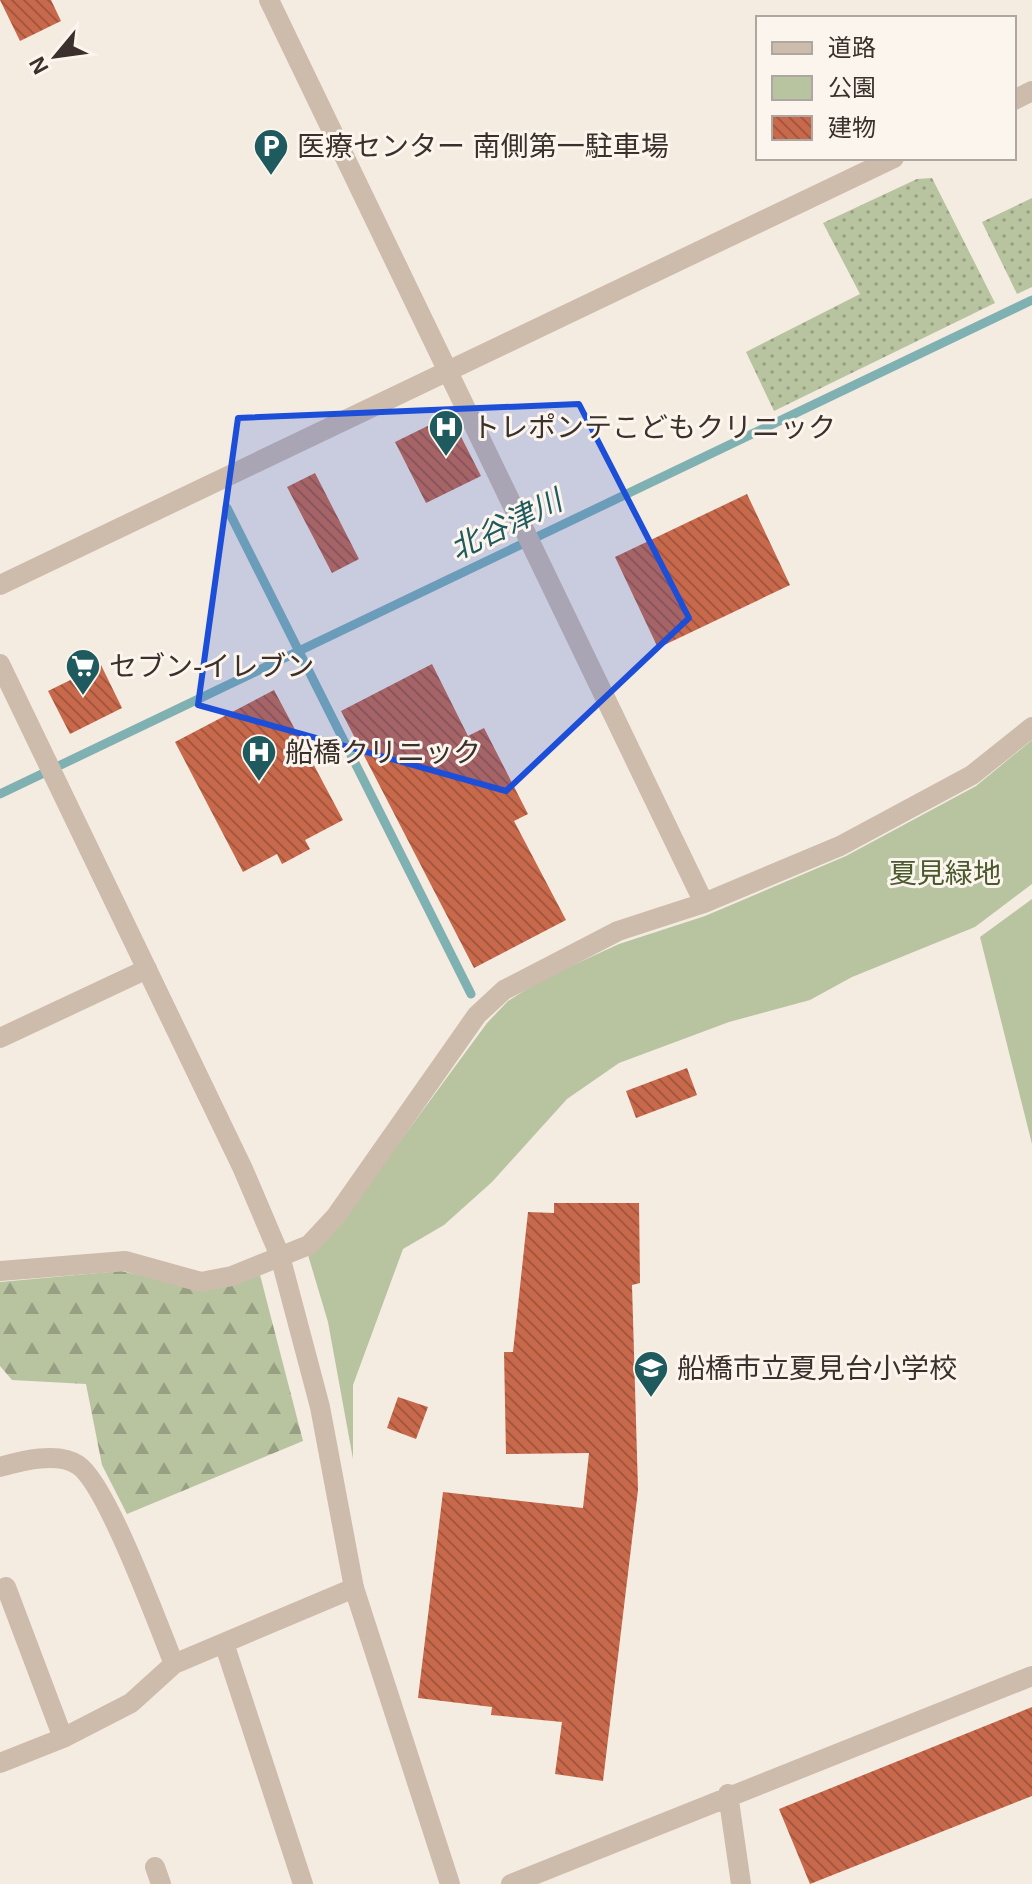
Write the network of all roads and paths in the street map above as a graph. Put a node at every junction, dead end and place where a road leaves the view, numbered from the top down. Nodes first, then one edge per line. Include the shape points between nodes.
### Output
1 (269, 0) edge
2 (890, 160) edge
3 (447, 371) junction
4 (0, 585) edge
5 (0, 664) edge
6 (1032, 727) edge
7 (704, 903) junction
8 (147, 969) junction
9 (0, 1038) edge
10 (280, 1256) junction
11 (0, 1271) edge
12 (0, 1467) edge
13 (6, 1587) dead end
14 (354, 1588) junction
15 (224, 1643) junction
16 (174, 1664) junction
17 (1032, 1676) edge
18 (63, 1738) junction
19 (0, 1763) edge
20 (728, 1794) junction
21 (303, 1884) edge
22 (450, 1884) edge
23 (511, 1884) edge
24 (741, 1884) edge

1 - 3 street
2 - 3 street
3 - 4 street
3 - 7 street
5 - 8 street
6 - 7 street via 946,790 840,846
7 - 10 street via 618,931 504,990 477,1015 336,1216 309,1245
8 - 9 street
8 - 10 street
10 - 11 street via 201,1282 125,1261
10 - 14 street via 320,1407
12 - 16 street via 23,1460 78,1464 102,1494
13 - 18 street
14 - 15 street
14 - 22 street
15 - 16 street
15 - 21 street
16 - 18 street via 131,1703
17 - 20 street
18 - 19 street
20 - 23 street
20 - 24 street

